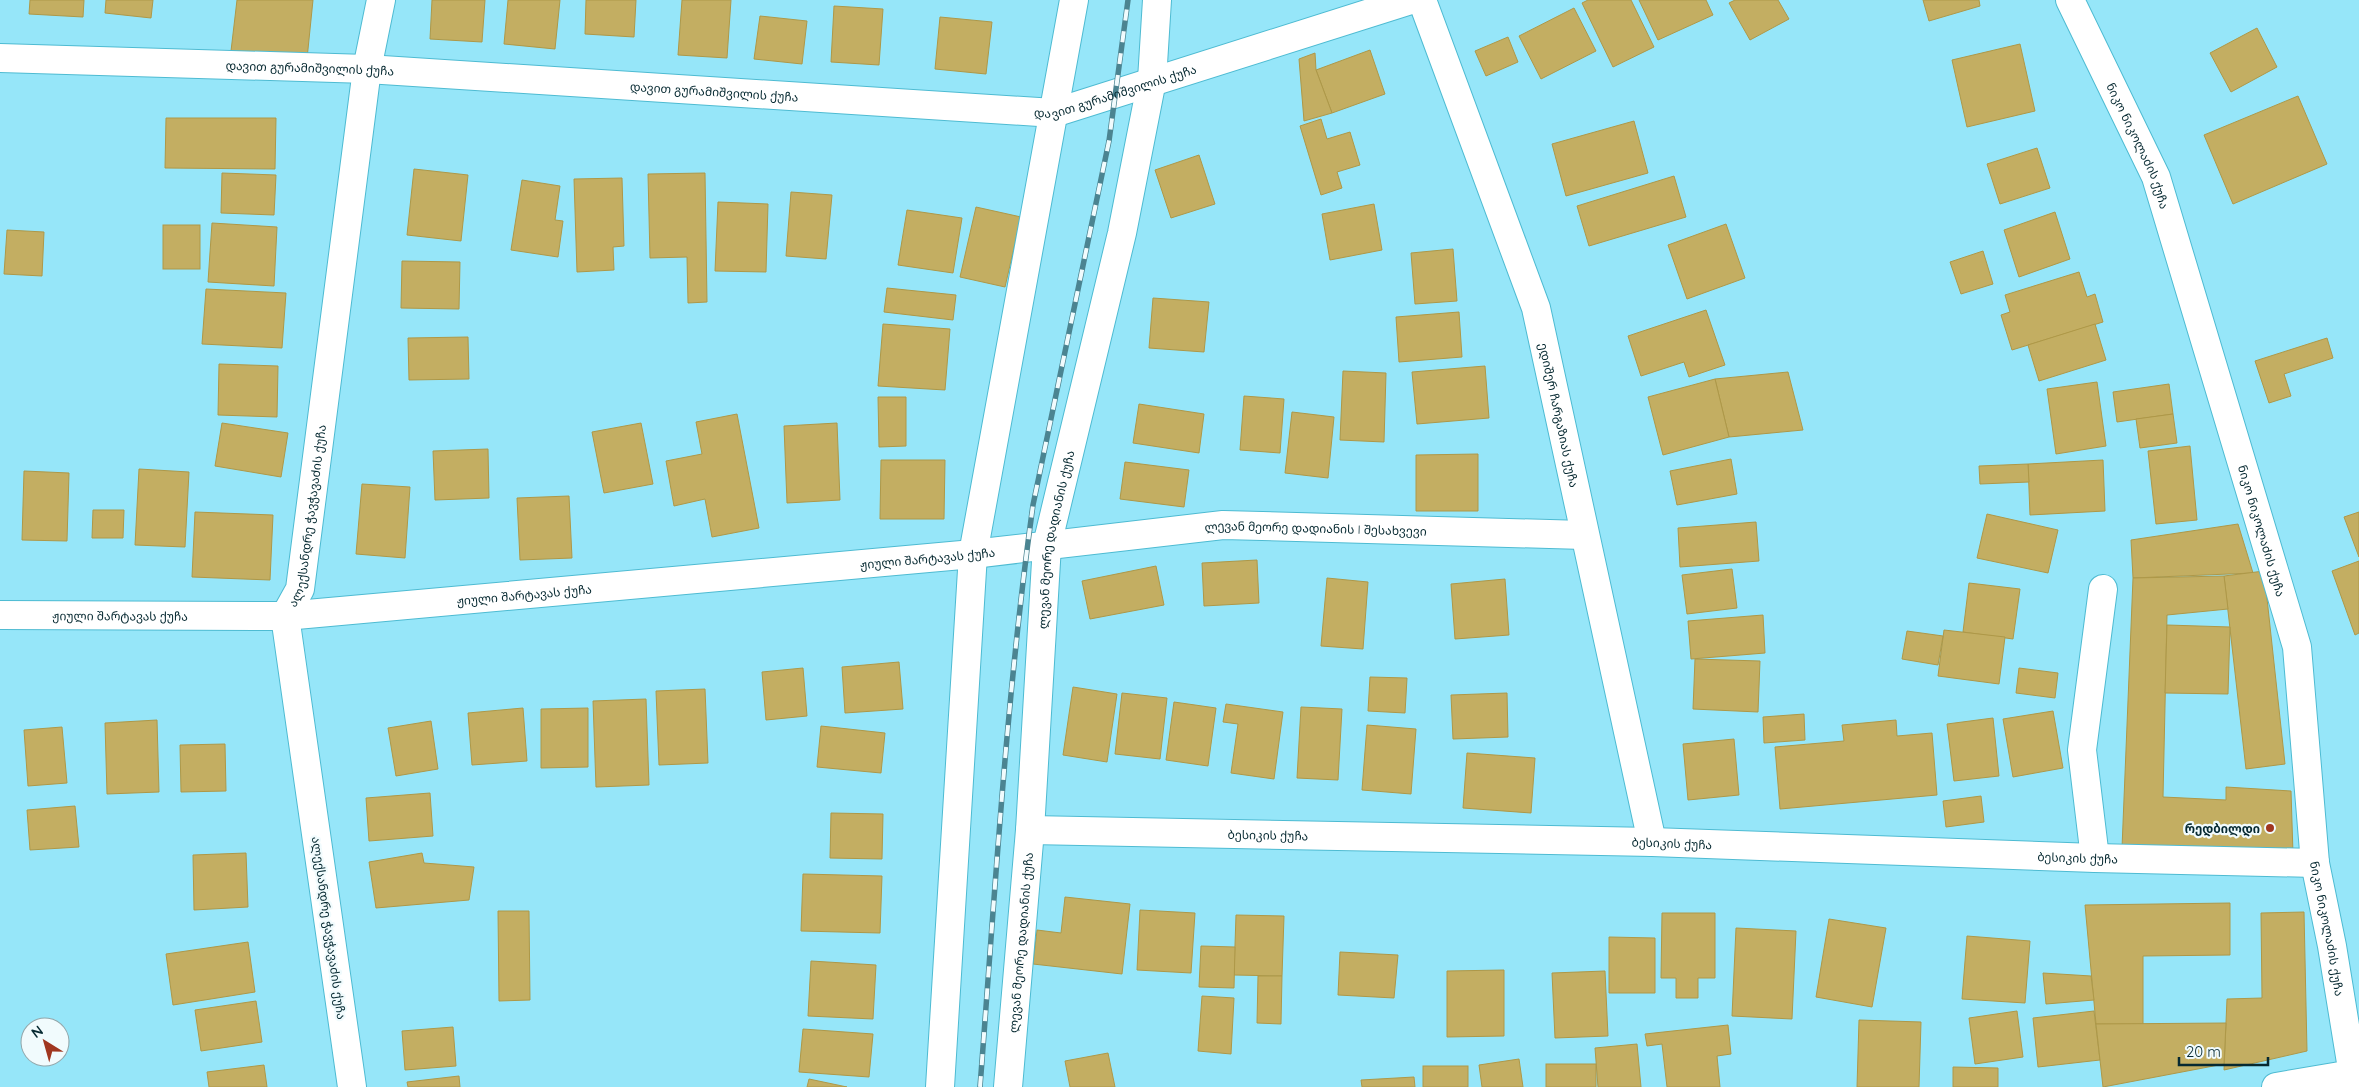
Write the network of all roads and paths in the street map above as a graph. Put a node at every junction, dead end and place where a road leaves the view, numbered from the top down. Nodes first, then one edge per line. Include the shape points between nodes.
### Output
1 (381, 0) edge
2 (1074, 0) edge
3 (1158, 0) edge
4 (1411, 0) edge
5 (1422, 0) edge
6 (2070, 0) edge
7 (0, 58) edge
8 (367, 69) junction
9 (1152, 80) junction
10 (1054, 113) junction
11 (1584, 535) junction
12 (1047, 545) junction
13 (973, 554) junction
14 (2103, 589) dead end
15 (0, 615) edge
16 (285, 616) junction
17 (1030, 830) junction
18 (1652, 842) junction
19 (2094, 858) junction
20 (2315, 863) junction
21 (2354, 1081) edge
22 (352, 1087) edge
23 (940, 1087) edge
24 (1008, 1087) edge
25 (2276, 1087) edge

1 - 8 street, ალექსანდრე ჭავჭავაძის ქუჩა
2 - 10 street
3 - 9 street, ლევან მეორე დადიანის ქუჩა
4 - 9 street, დავით გურამიშვილის ქუჩა
5 - 11 street, ედიშერ ჩარგაზიას ქუჩა via 1536,308
6 - 20 street, ნიკო ნიკოლაძის ქუჩა via 2156,177 2297,647
7 - 8 street, დავით გურამიშვილის ქუჩა
8 - 10 street, დავით გურამიშვილის ქუჩა
8 - 16 street, ალექსანდრე ჭავჭავაძის ქუჩა via 300,589
9 - 10 street, დავით გურამიშვილის ქუჩა
9 - 12 street, ლევან მეორე დადიანის ქუჩა via 1122,233
10 - 13 street
11 - 12 street, ლევან მეორე დადიანის I შესახვევი via 1223,524
11 - 18 street, ედიშერ ჩარგაზიას ქუჩა
12 - 13 street, ჟიული შარტავას ქუჩა
12 - 17 street, ლევან მეორე დადიანის ქუჩა
13 - 16 street, ჟიული შარტავას ქუჩა
13 - 23 street
14 - 19 street via 2082,750
15 - 16 street, ჟიული შარტავას ქუჩა
16 - 22 street, ალექსანდრე ჭავჭავაძის ქუჩა
17 - 18 street, ბესიკის ქუჩა
17 - 24 street, ლევან მეორე დადიანის ქუჩა
18 - 19 street, ბესიკის ქუჩა
19 - 20 street, ბესიკის ქუჩა
20 - 21 street, ნიკო ნიკოლაძის ქუჩა
21 - 25 street

